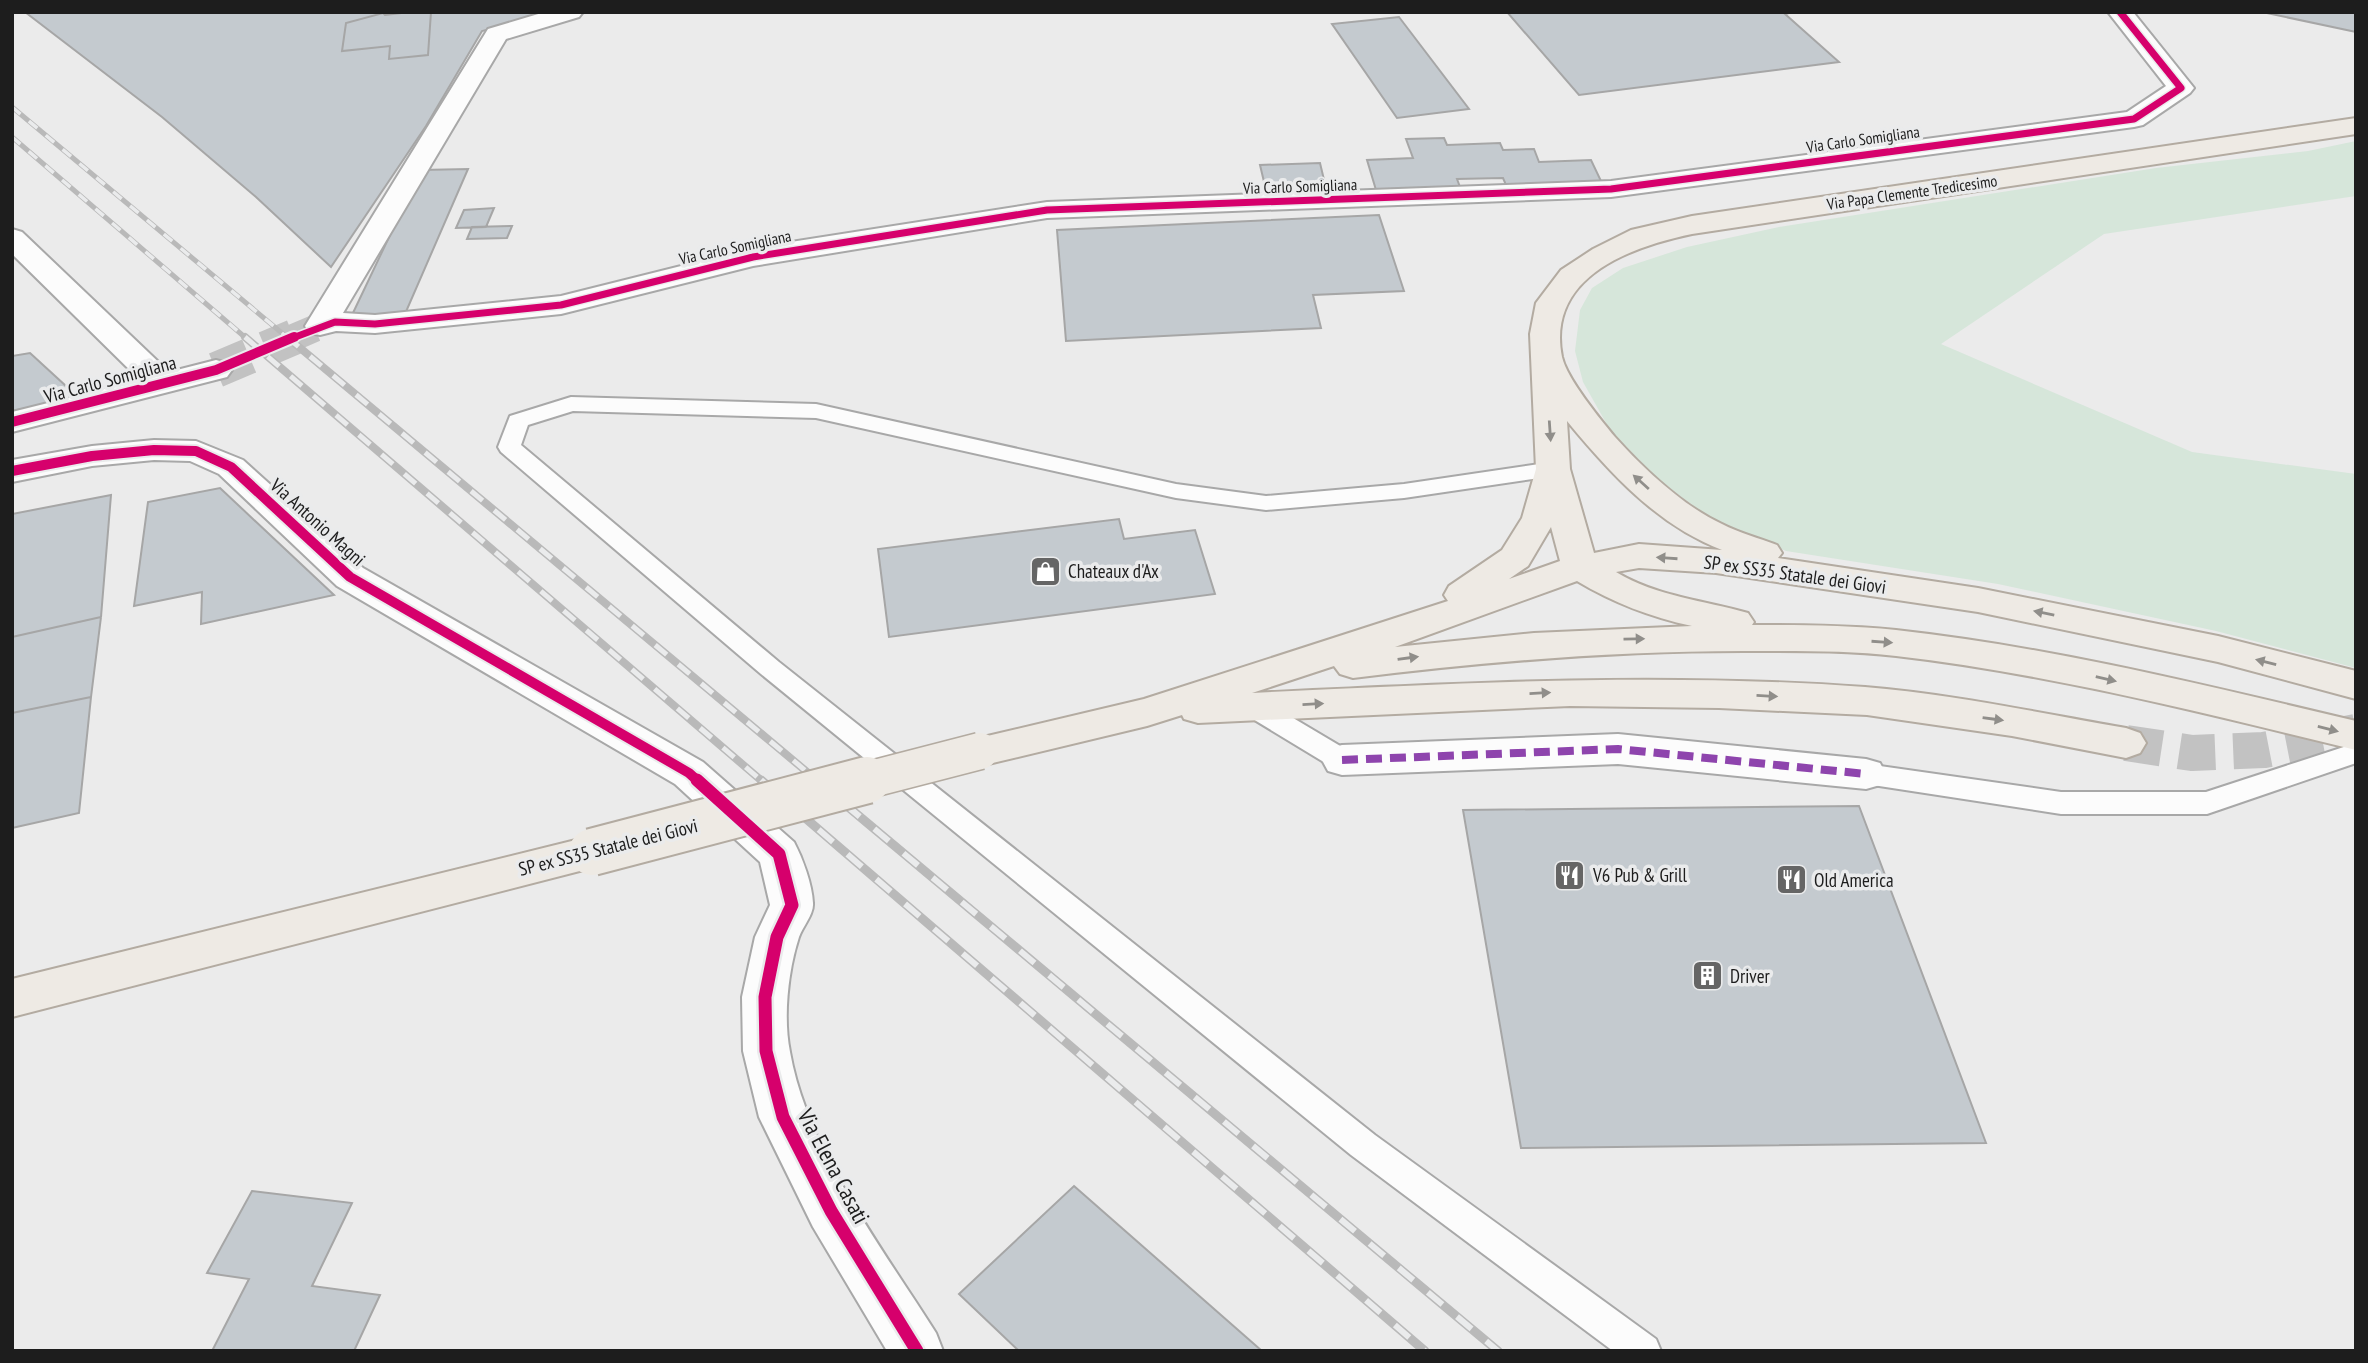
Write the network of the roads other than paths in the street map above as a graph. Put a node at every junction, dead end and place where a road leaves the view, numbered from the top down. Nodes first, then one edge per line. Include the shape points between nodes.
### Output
1 (571, 12) edge
2 (2120, 12) edge
3 (2356, 126) edge
4 (12, 238) edge
5 (1549, 363) junction
6 (216, 370) tunnel mouth
7 (163, 384) junction
8 (12, 422) edge
9 (1553, 470) junction
10 (12, 471) edge
11 (1580, 567) junction
12 (1978, 600) junction
13 (1417, 626) junction
14 (1814, 637) junction
15 (2356, 685) edge
16 (1247, 693) junction
17 (2356, 736) edge
18 (2126, 744) tunnel mouth
19 (2356, 752) edge
20 (1342, 760) joint
21 (1866, 774) joint
22 (792, 905) joint
23 (12, 998) edge
24 (917, 1351) edge
25 (1643, 1351) edge

1 - 2 street, Via Carlo Somigliana via 497,34 320,326 561,305 753,257 1047,210 1611,189 2134,119 2181,88
3 - 5 main road, Via Papa Clemente Tredicesimo via 1641,236 1571,276 1551,303 1545,334
4 - 7 street
5 -> 9 main road, Via Papa Clemente Tredicesimo
12 -> 5 main road via 1767,554 1708,532 1655,495 1618,461 1576,412
6 - 7 street, Via Carlo Somigliana
7 - 8 street, Via Carlo Somigliana
9 - 11 main road
9 - 13 main road via 1539,518 1515,558
9 - 25 lane via 1404,491 1266,503 1176,491 816,411 571,404 518,421 509,447 781,677 1363,1145
10 - 22 street, Via Antonio Magni via 154,450 196,451 231,467 350,577 689,773 779,854
12 -> 11 main road, SP ex SS35 Statale dei Giovi via 1716,562 1639,556
11 - 13 main road, SP ex SS35 Statale dei Giovi
11 - 14 main road via 1658,606
15 -> 12 main road, SP ex SS35 Statale dei Giovi via 2217,649
13 - 16 main road, SP ex SS35 Statale dei Giovi
16 -> 14 main road via 1484,649 1611,640
14 -> 17 main road via 1894,643 2058,668
16 -> 18 main road via 1570,692 1867,701
16 - 20 lane
16 - 23 main road, SP ex SS35 Statale dei Giovi, bridge via 980,751
19 - 21 lane via 2207,803 2061,803
20 - 21 street via 1618,749
22 - 24 street, Via Elena Casati via 777,937 765,996 766,1051 783,1117 831,1211

